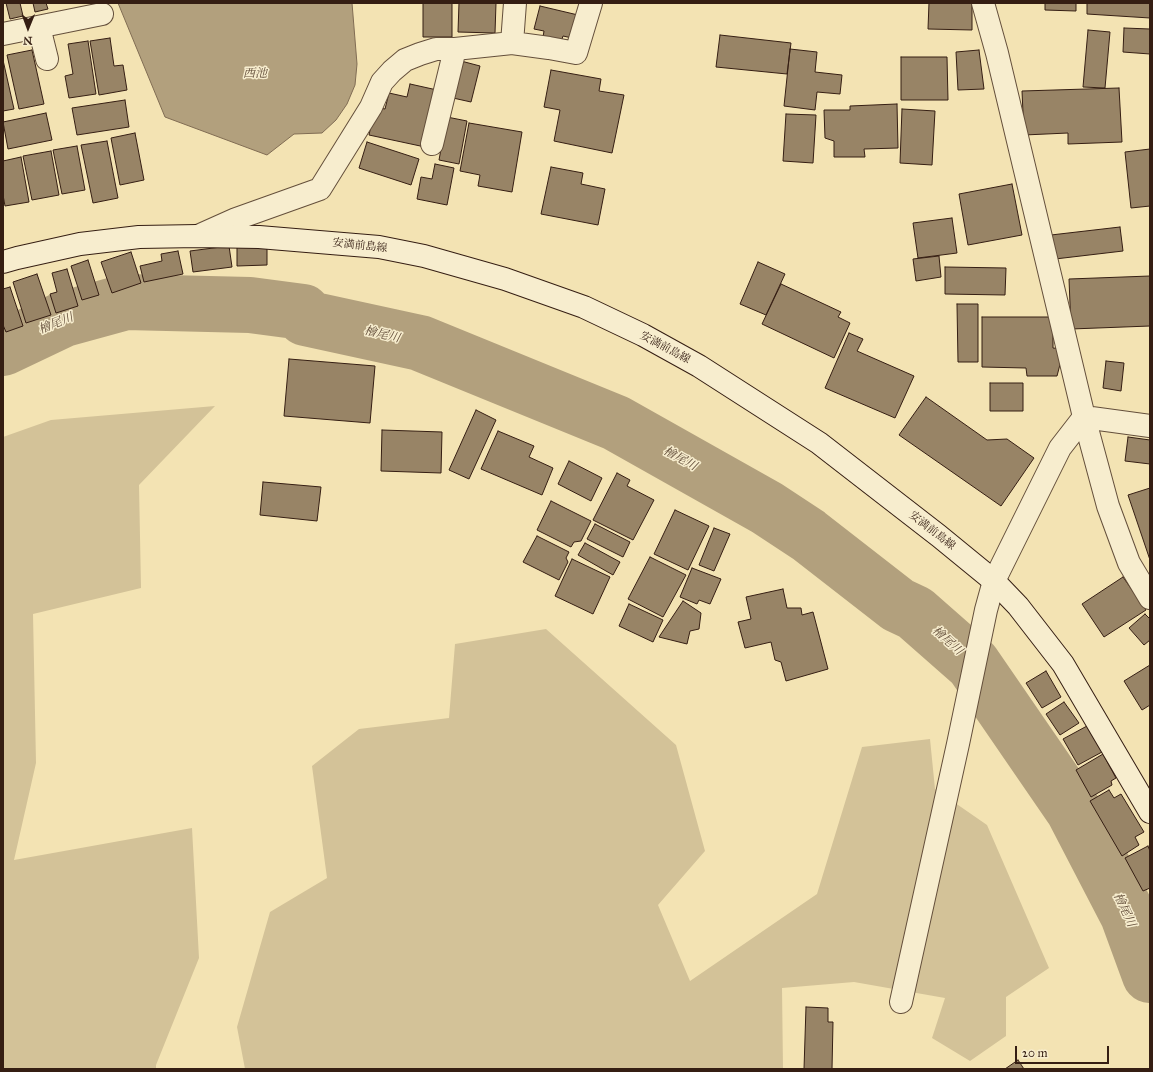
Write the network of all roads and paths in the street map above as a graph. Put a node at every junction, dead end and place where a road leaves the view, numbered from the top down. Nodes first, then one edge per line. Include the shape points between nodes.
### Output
1 (515, 3) edge
2 (591, 3) edge
3 (983, 3) edge
4 (102, 14) dead end
5 (39, 27) junction
6 (3, 34) edge
7 (512, 43) junction
8 (455, 49) junction
9 (46, 59) dead end
10 (432, 144) dead end
11 (198, 236) junction
12 (3, 262) edge
13 (1084, 417) junction
14 (1150, 426) edge
15 (994, 581) junction
16 (1150, 598) edge
17 (1150, 812) edge
18 (901, 1002) dead end

1 - 7 street
2 - 7 street via 576,53
3 - 13 street
4 - 5 street
5 - 6 street
5 - 9 street
7 - 8 street
8 - 10 street
8 - 11 street via 436,49 420,54 406,60 392,71 382,82 371,107 320,189 236,219
11 - 12 street, 安満前島線 via 138,237 80,244
11 - 15 street, 安満前島線 via 260,237 379,247 424,256 504,279 584,307 643,335 699,366 819,443
13 - 14 street
13 - 15 street via 1060,448
13 - 16 street via 1108,506 1129,563
15 - 17 street, 安満前島線 via 1018,606 1063,664
15 - 18 street

